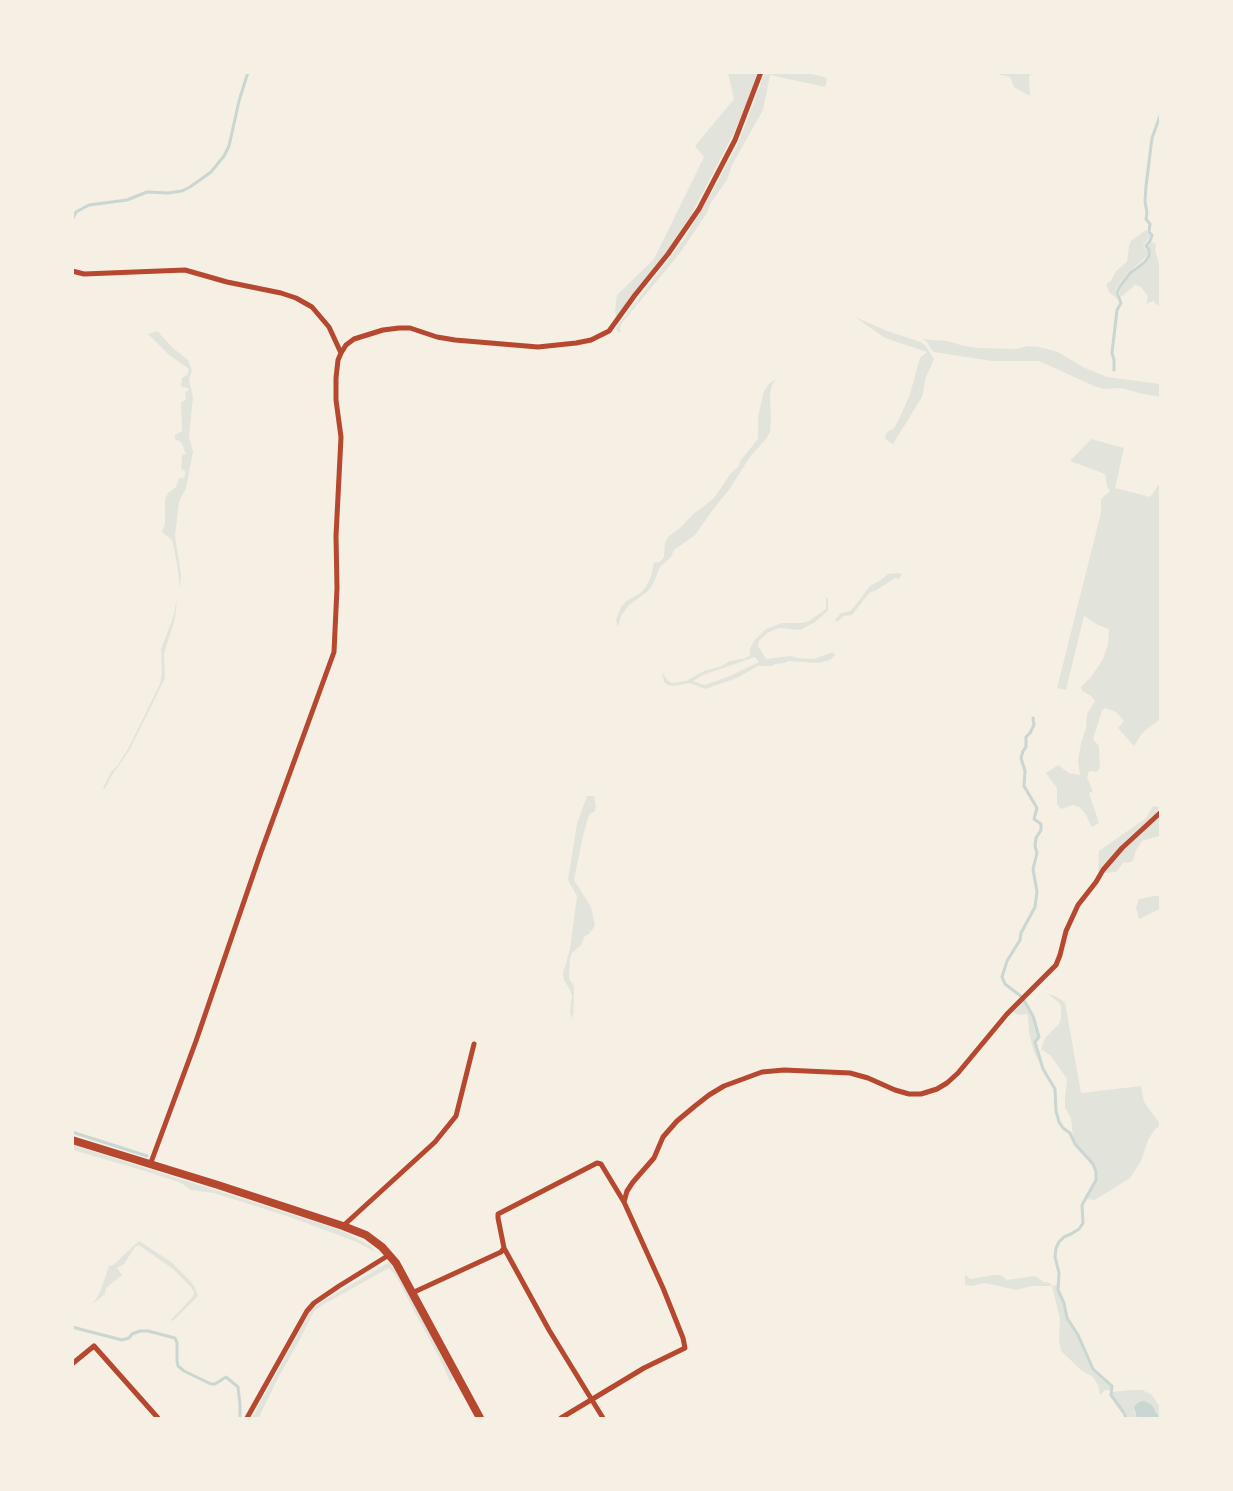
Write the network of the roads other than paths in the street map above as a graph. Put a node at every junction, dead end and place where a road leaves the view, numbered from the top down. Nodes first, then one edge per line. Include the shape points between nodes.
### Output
1 (761, 72) edge
2 (72, 271) edge
3 (341, 353) junction
4 (1160, 813) edge
5 (474, 1044) dead end
6 (72, 1140) edge
7 (150, 1165) junction
8 (624, 1202) junction
9 (342, 1226) junction
10 (504, 1248) junction
11 (390, 1255) junction
12 (412, 1293) junction
13 (72, 1364) edge
14 (592, 1400) junction
15 (158, 1418) edge
16 (247, 1418) edge
17 (480, 1418) edge
18 (561, 1418) edge
19 (603, 1418) edge

1 - 3 street via 735,140 699,209 609,331 591,340 538,347 455,340 399,328 354,339
2 - 3 street via 84,274 185,270 282,293 312,307 329,327
3 - 7 street via 336,378 341,437 334,652
4 - 8 street via 1122,848 1078,904 1056,965 1007,1014 958,1073 938,1089 909,1094 850,1073 762,1072 724,1086 677,1122 663,1137 654,1158 627,1191
5 - 9 street via 456,1116 435,1142
6 - 7 main road
7 - 9 main road
8 - 10 street via 597,1163 498,1214
8 - 14 street via 663,1288 685,1348 644,1368
9 - 11 main road via 366,1235
10 - 12 street
10 - 14 street
11 - 12 main road
11 - 16 street via 339,1286 307,1311
12 - 17 main road
13 - 15 street via 94,1346
14 - 18 street
14 - 19 street

